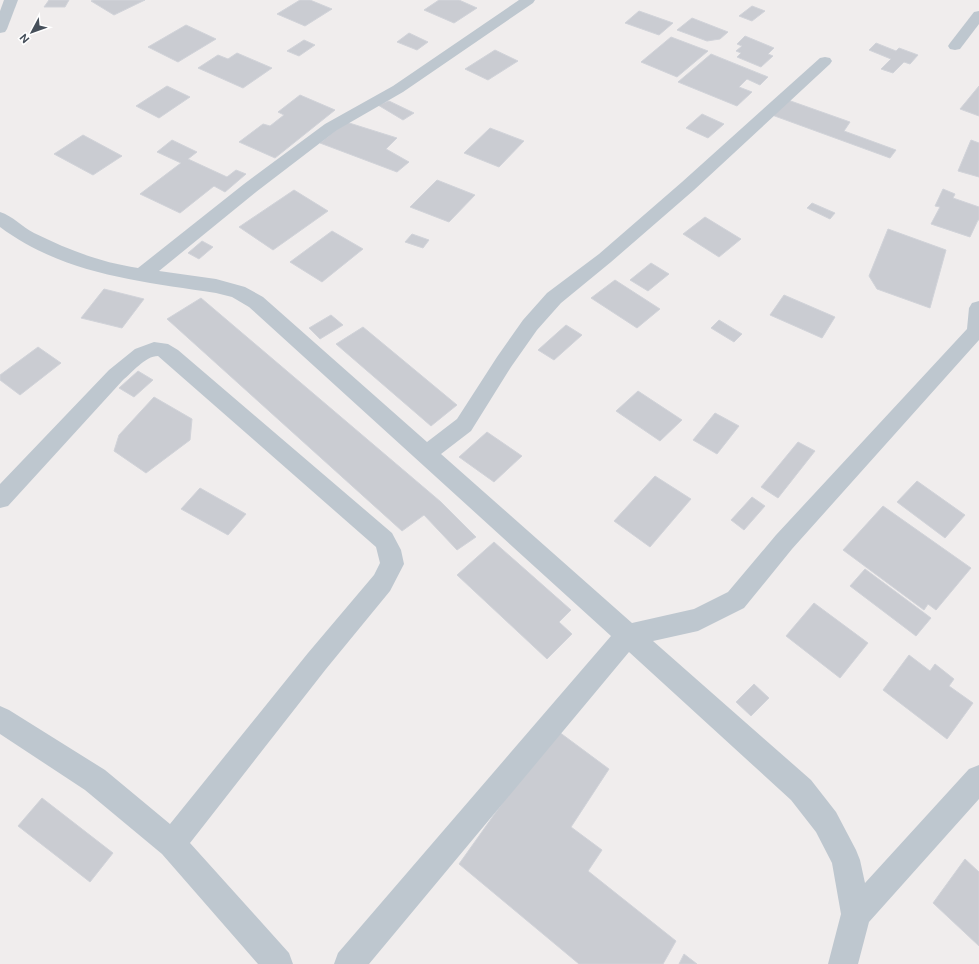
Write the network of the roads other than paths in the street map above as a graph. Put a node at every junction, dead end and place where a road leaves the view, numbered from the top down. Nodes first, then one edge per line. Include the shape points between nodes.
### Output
1 (11, 0) edge
2 (528, 0) edge
3 (0, 1) edge
4 (979, 15) edge
5 (0, 29) edge
6 (955, 46) dead end
7 (825, 61) dead end
8 (0, 218) edge
9 (141, 275) junction
10 (979, 308) edge
11 (426, 454) junction
12 (0, 499) edge
13 (628, 635) junction
14 (0, 719) edge
15 (979, 779) edge
16 (172, 844) junction
17 (856, 914) junction
18 (278, 964) edge
19 (350, 964) edge
20 (843, 964) edge

1 - 3 street
1 - 5 street
2 - 9 street via 398,89 331,127
4 - 6 street
7 - 11 street via 682,191 605,258 554,298 530,325 464,425
8 - 9 street via 22,234 59,253 112,270
9 - 11 street via 216,286 238,292 256,302
10 - 13 street via 976,331 784,542 736,600 698,620
11 - 13 street
12 - 16 street via 116,375 147,351 158,348 171,355 384,540 389,550 392,564 382,583
13 - 17 street via 801,790 826,822 846,860
13 - 19 street
14 - 16 street via 95,780
15 - 17 street
16 - 18 street
17 - 20 street

